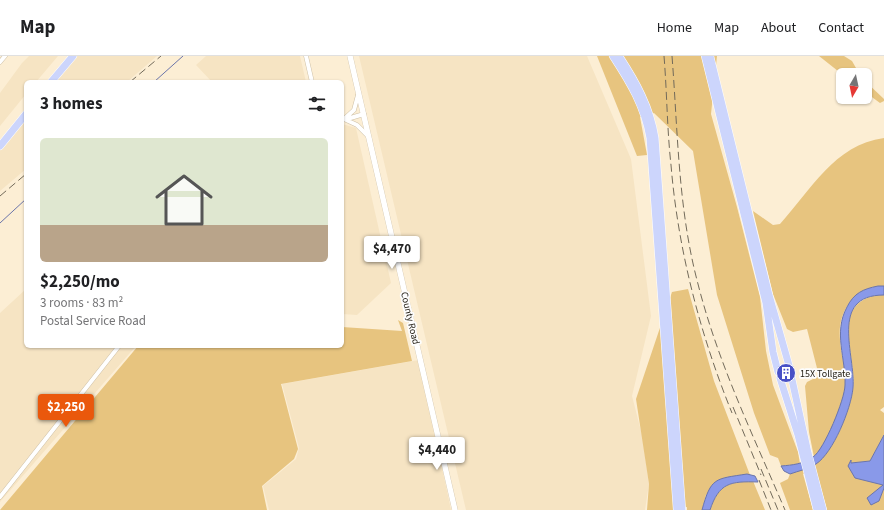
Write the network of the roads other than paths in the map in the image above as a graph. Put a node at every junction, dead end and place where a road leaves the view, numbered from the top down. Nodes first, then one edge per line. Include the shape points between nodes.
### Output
1 (4, 56) edge
2 (69, 56) edge
3 (73, 56) edge
4 (306, 56) edge
5 (350, 56) edge
6 (613, 56) edge
7 (620, 56) edge
8 (705, 56) edge
9 (710, 56) edge
10 (0, 62) edge
11 (50, 80) edge
12 (53, 80) edge
13 (312, 80) edge
14 (359, 92) junction
15 (24, 112) edge
16 (364, 114) junction
17 (24, 116) edge
18 (344, 119) edge
19 (344, 120) edge
20 (344, 120) edge
21 (649, 120) junction
22 (370, 138) junction
23 (0, 142) edge
24 (0, 146) edge
25 (746, 211) junction
26 (117, 348) edge
27 (805, 453) junction
28 (811, 476) junction
29 (0, 497) edge
30 (455, 510) edge
31 (677, 510) edge
32 (682, 510) edge
33 (817, 510) edge
34 (823, 510) edge

1 - 10 street
2 - 11 highway
3 - 12 highway
4 - 13 street
5 - 14 main road, County Road
6 - 21 highway
7 - 21 highway via 639,88
8 - 25 highway
9 - 25 highway
14 - 16 main road, County Road
14 - 18 street via 354,110
15 - 23 highway
16 - 19 street
16 - 22 main road, County Road
17 - 24 highway
20 - 22 street via 360,126
21 - 31 highway
21 - 32 highway via 656,146
22 - 30 main road, County Road via 400,267 408,314 419,351
25 - 27 highway via 791,372
25 - 27 highway via 766,303 773,352
26 - 29 street
27 - 28 highway
28 - 33 highway
28 - 34 highway

